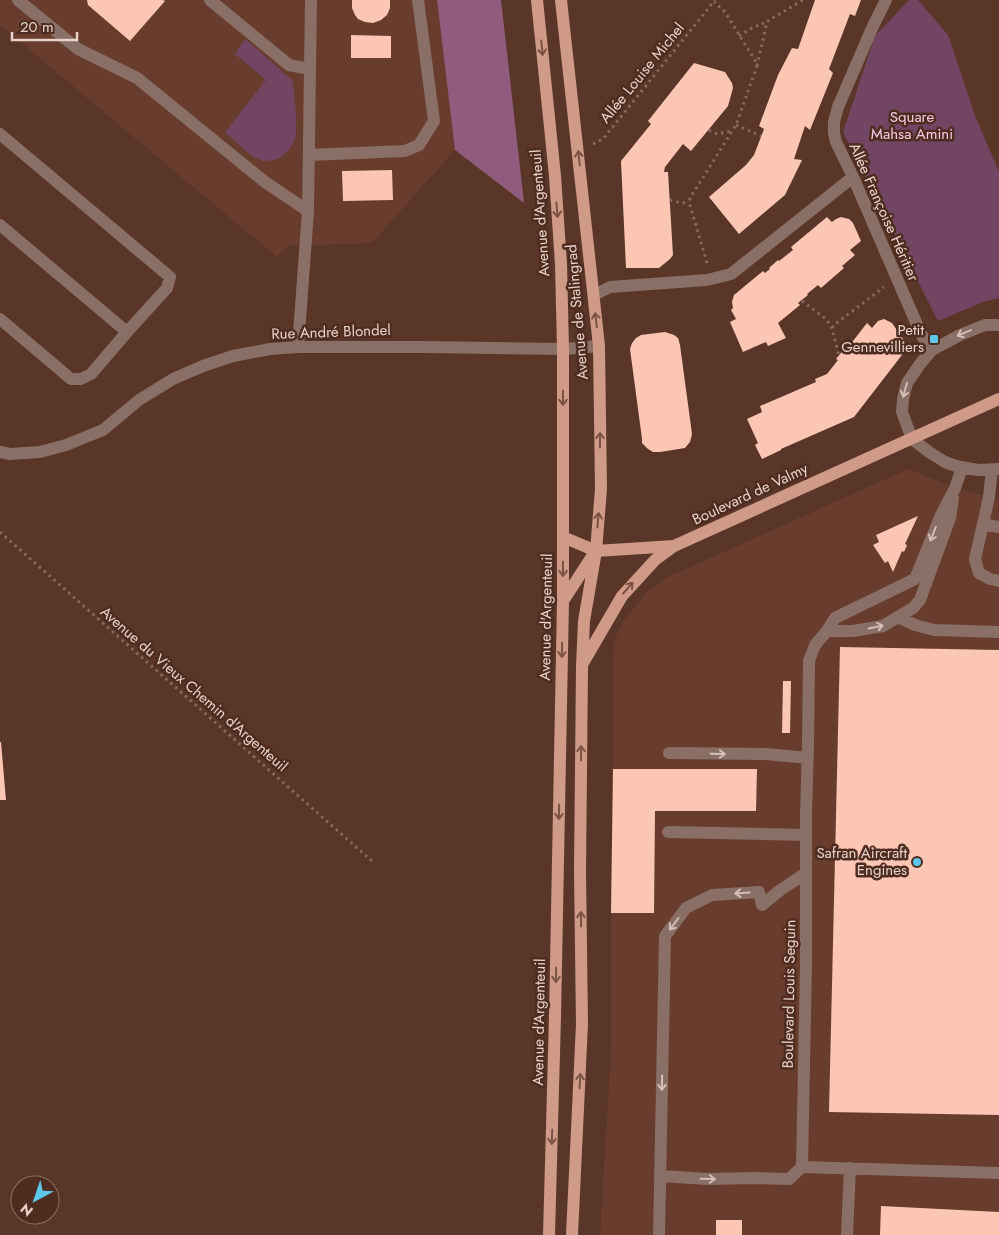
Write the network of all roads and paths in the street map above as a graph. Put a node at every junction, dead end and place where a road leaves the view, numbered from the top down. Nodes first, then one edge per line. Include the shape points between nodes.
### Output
1 (18, 0) edge
2 (210, 0) edge
3 (312, 0) edge
4 (418, 0) edge
5 (536, 0) edge
6 (562, 0) edge
7 (802, 0) edge
8 (886, 0) edge
9 (715, 1) edge
10 (767, 22) junction
11 (740, 36) junction
12 (757, 66) junction
13 (310, 69) junction
14 (736, 125) junction
15 (709, 130) dead end
16 (733, 131) junction
17 (0, 134) edge
18 (761, 136) dead end
19 (578, 151) junction
20 (309, 155) junction
21 (853, 177) junction
22 (670, 200) dead end
23 (689, 202) junction
24 (308, 211) junction
25 (0, 225) edge
26 (709, 267) dead end
27 (886, 285) dead end
28 (594, 295) junction
29 (802, 301) dead end
30 (0, 319) edge
31 (999, 325) edge
32 (832, 328) junction
33 (127, 332) junction
34 (599, 346) junction
35 (298, 347) junction
36 (563, 349) junction
37 (932, 350) junction
38 (839, 357) dead end
39 (999, 399) edge
40 (912, 438) junction
41 (0, 452) edge
42 (962, 468) junction
43 (995, 470) edge
44 (954, 490) junction
45 (983, 524) junction
46 (999, 527) edge
47 (0, 532) edge
48 (563, 537) junction
49 (674, 546) junction
50 (596, 551) junction
51 (999, 581) edge
52 (563, 601) junction
53 (898, 617) junction
54 (828, 631) junction
55 (999, 632) edge
56 (582, 667) junction
57 (669, 753) dead end
58 (808, 758) junction
59 (668, 832) dead end
60 (806, 835) junction
61 (373, 862) dead end
62 (806, 873) junction
63 (802, 1167) junction
64 (850, 1168) junction
65 (999, 1173) edge
66 (660, 1176) junction
67 (548, 1235) edge
68 (572, 1235) edge
69 (659, 1235) edge
70 (846, 1235) edge

1 - 24 street via 78,49 137,78 265,182
2 - 13 street via 289,65
3 - 13 street
4 - 20 street via 434,120 419,145 405,152
5 -> 36 main road, Avenue d'Argenteuil via 555,176
6 - 19 main road, Avenue de Stalingrad
7 - 10 path
8 - 21 street, Allée Françoise Héritier via 834,122 836,142
9 - 11 path
9 - 19 path, Allée Louise Michel via 603,139
10 - 11 path
10 - 12 path
11 - 12 path
12 - 14 path
13 - 20 street
14 - 16 path
14 - 18 path
15 - 16 path via 717,134
16 - 23 path
17 - 33 street via 170,277 166,288
28 -> 19 main road, Avenue de Stalingrad
20 - 24 street
21 - 28 street via 731,274 707,280 610,287
21 - 37 street, Allée Françoise Héritier via 921,334
22 - 23 path
23 - 26 path
24 - 35 street
25 - 33 street
27 - 32 path
34 -> 28 main road, Avenue de Stalingrad
29 - 32 path via 826,319
30 - 33 street via 71,379 91,374
31 -> 37 street via 985,325
32 - 38 path
34 - 36 street, Rue André Blondel
50 -> 34 main road, Avenue de Stalingrad via 601,489
35 - 36 street, Rue André Blondel
35 - 41 street, Rue André Blondel via 233,356 188,372 139,400 103,430 66,445 40,452
36 -> 48 main road, Avenue d'Argenteuil
37 -> 40 street via 906,384 902,412
39 - 40 main road, Boulevard de Valmy
40 - 42 street via 945,462
40 - 49 main road, Boulevard de Valmy
42 - 43 street
42 - 44 street, Boulevard Louis Seguin
43 - 45 street
44 - 53 street, Boulevard Louis Seguin via 950,518 920,600
44 -> 54 street, Boulevard Louis Seguin via 915,579 835,618
45 - 46 street
45 - 51 street via 975,559 979,573
47 - 61 path, Avenue du Vieux Chemin d'Argenteuil
48 - 50 main road, Boulevard de Valmy
48 -> 52 main road, Avenue d'Argenteuil
49 - 50 main road, Boulevard de Valmy
56 -> 49 main road via 622,596 655,560
50 - 52 main road
50 - 56 main road, Avenue de Stalingrad via 584,621
52 -> 67 main road, Avenue d'Argenteuil via 556,1008
54 -> 53 street, Boulevard Louis Seguin via 882,626
53 - 55 street via 934,630
54 - 58 street, Boulevard Louis Seguin via 814,645 809,661
68 -> 56 main road via 582,1024
57 -> 58 street
58 - 60 street, Boulevard Louis Seguin
59 - 60 street
60 - 62 street, Boulevard Louis Seguin
62 - 63 street, Boulevard Louis Seguin
62 -> 66 street via 762,905 759,892 712,895 686,908 665,936
63 - 64 street
66 -> 63 street via 789,1179
64 - 65 street
64 - 70 street
66 - 69 street

